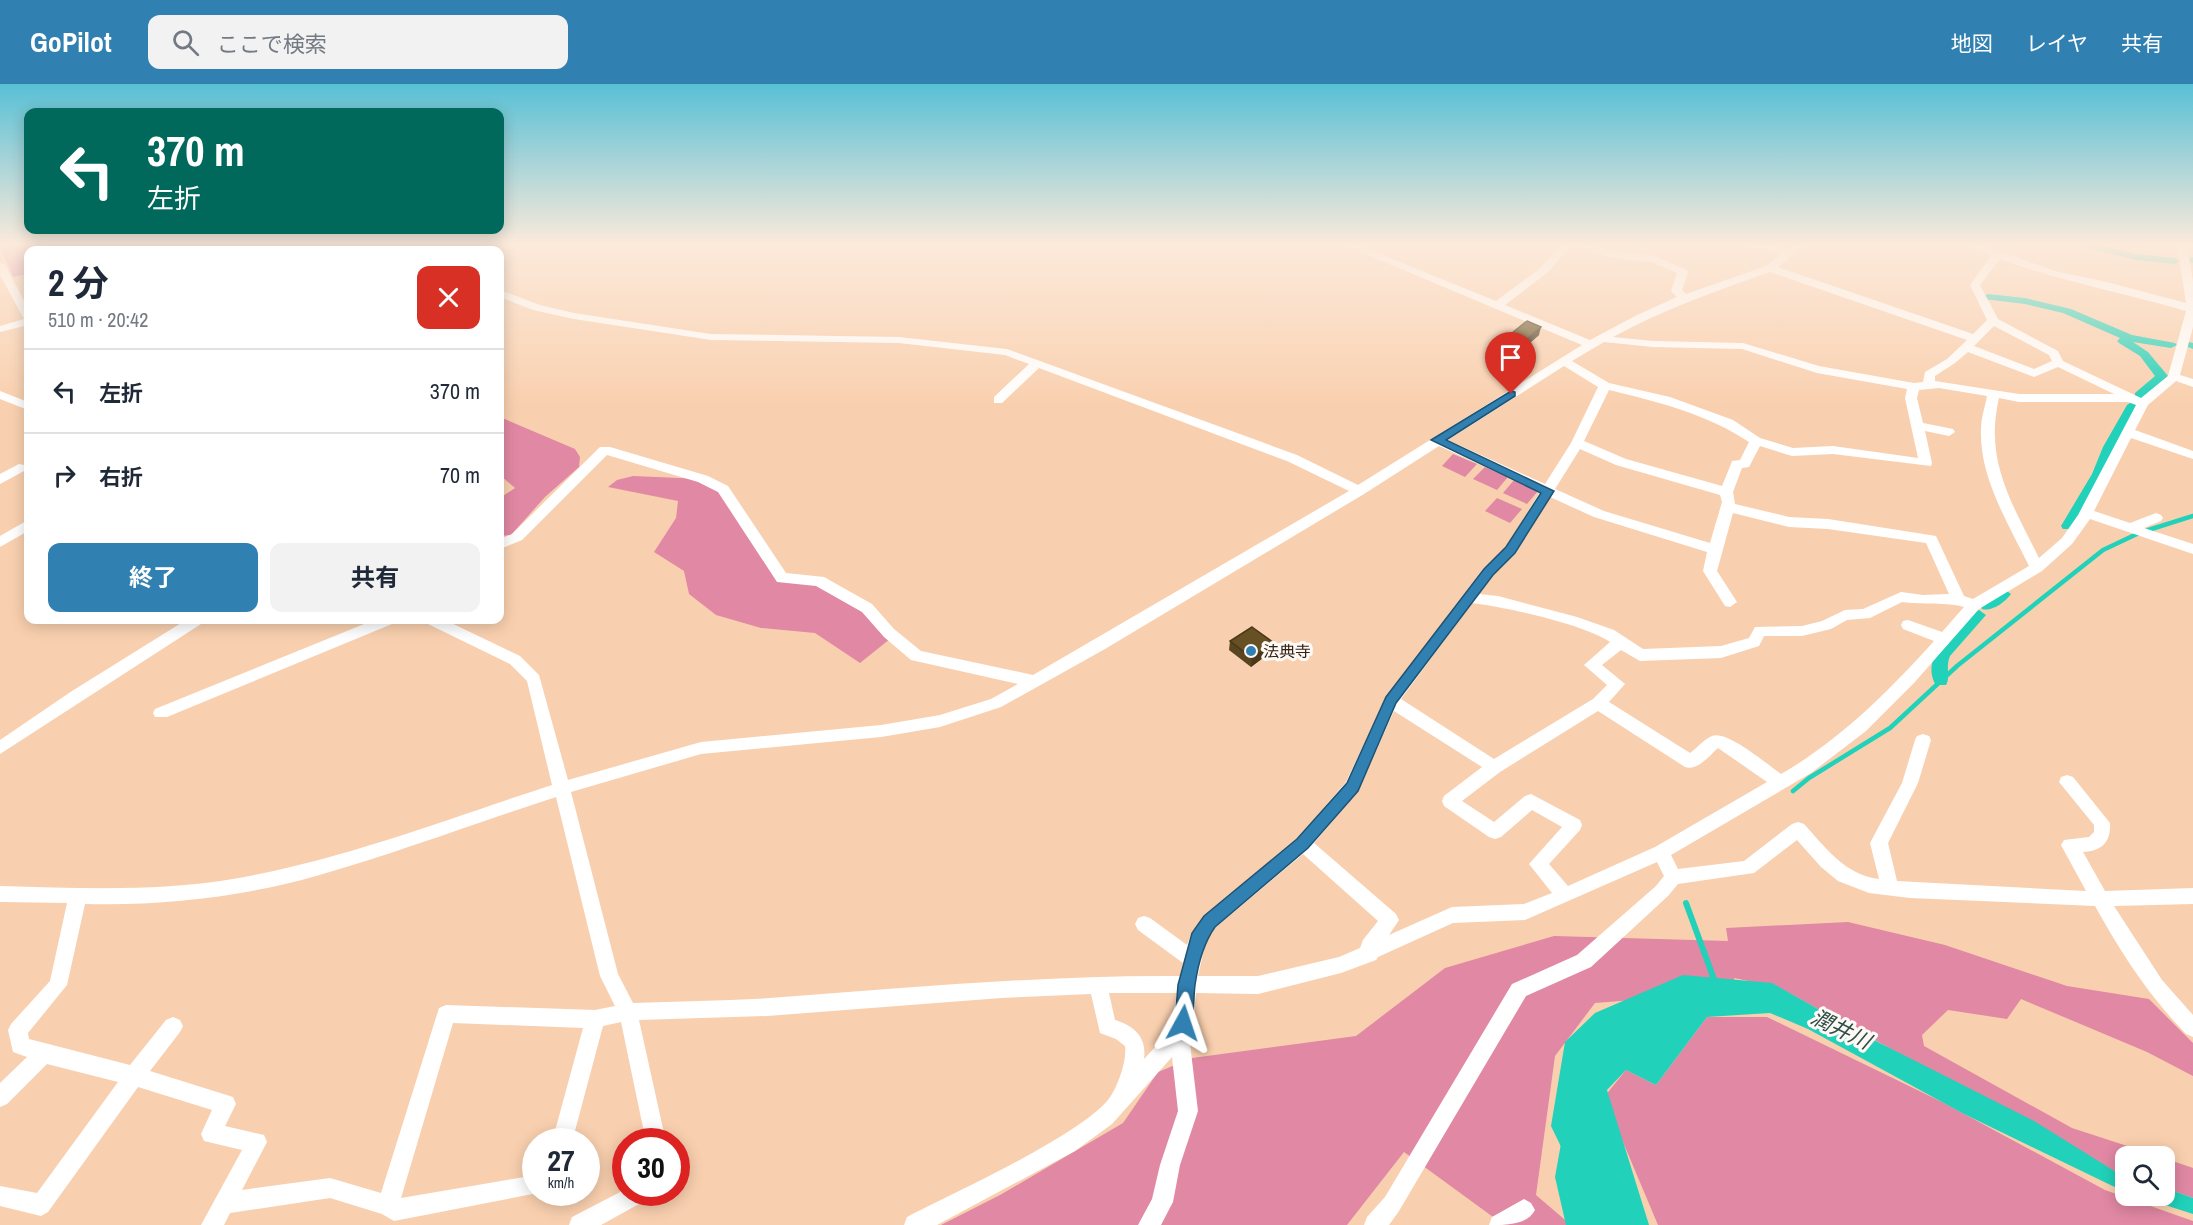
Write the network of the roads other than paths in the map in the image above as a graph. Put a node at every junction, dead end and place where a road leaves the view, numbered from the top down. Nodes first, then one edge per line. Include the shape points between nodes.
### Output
1 (513, 298) edge
2 (1481, 298) edge
3 (1507, 298) edge
4 (1685, 298) edge
5 (1851, 298) edge
6 (1982, 298) edge
7 (2154, 298) edge
8 (1498, 305) junction
9 (2192, 309) edge
10 (1993, 321) junction
11 (24, 323) edge
12 (0, 328) edge
13 (1597, 341) junction
14 (1971, 343) junction
15 (1563, 361) junction
16 (1037, 363) junction
17 (2058, 363) junction
18 (2174, 377) junction
19 (2193, 383) edge
20 (1929, 385) junction
21 (1605, 386) junction
22 (1914, 387) junction
23 (1994, 394) junction
24 (0, 395) edge
25 (998, 400) dead end
26 (2136, 400) junction
27 (24, 404) edge
28 (1918, 426) junction
29 (1949, 432) dead end
30 (2128, 432) junction
31 (1437, 440) junction
32 (1756, 441) junction
33 (1577, 443) junction
34 (2193, 455) edge
35 (19, 468) dead end
36 (0, 480) edge
37 (1359, 490) junction
38 (1548, 491) junction
39 (1726, 492) junction
40 (1727, 507) junction
41 (2086, 513) junction
42 (2156, 518) dead end
43 (24, 527) edge
44 (2131, 528) junction
45 (0, 542) edge
46 (504, 542) edge
47 (1715, 549) junction
48 (2193, 549) edge
49 (2037, 568) junction
50 (1469, 598) junction
51 (1730, 602) dead end
52 (1966, 602) junction
53 (190, 624) edge
54 (377, 624) edge
55 (441, 624) edge
56 (1908, 625) dead end
57 (1944, 639) junction
58 (1620, 642) junction
59 (1033, 681) junction
60 (1390, 701) junction
61 (1598, 703) junction
62 (161, 713) dead end
63 (1923, 740) dead end
64 (0, 748) edge
65 (1494, 767) junction
66 (1779, 782) junction
67 (2067, 782) dead end
68 (563, 788) junction
69 (1303, 844) junction
70 (1661, 852) junction
71 (1673, 877) junction
72 (1890, 886) junction
73 (0, 894) edge
74 (78, 896) junction
75 (1565, 896) junction
76 (2193, 896) edge
77 (2101, 899) junction
78 (1144, 924) dead end
79 (1370, 954) junction
80 (1192, 958) junction
81 (1187, 985) junction
82 (1098, 986) junction
83 (2184, 1011) edge
84 (628, 1012) junction
85 (595, 1019) junction
86 (173, 1026) dead end
87 (2193, 1028) edge
88 (1179, 1035) junction
89 (44, 1054) junction
90 (134, 1076) junction
91 (0, 1096) edge
92 (1119, 1101) junction
93 (566, 1128) edge
94 (653, 1128) edge
95 (522, 1187) edge
96 (0, 1196) edge
97 (224, 1203) junction
98 (388, 1205) junction
99 (615, 1206) edge
100 (1524, 1210) dead end
101 (212, 1225) edge
102 (580, 1225) edge
103 (915, 1225) edge
104 (1149, 1225) edge
105 (1375, 1225) edge
106 (1500, 1225) edge

1 - 16 street via 574,316 711,337 898,340 1007,352
2 - 8 street
3 - 8 street
4 - 13 street
5 - 14 street
6 - 10 street
7 - 9 street
8 - 13 street
9 - 18 street
10 - 14 street
10 - 17 street via 2054,353
11 - 12 street
13 - 15 street
13 - 22 street via 1743,346 1817,369
14 - 17 street via 2034,373
14 - 20 street via 1929,375
15 - 21 street
15 - 31 street
16 - 25 street
16 - 37 street via 1292,458
17 - 26 street
18 - 19 street
18 - 26 street
20 - 22 street
20 - 23 street
21 - 32 street via 1666,400 1729,423
21 - 33 street
22 - 28 street via 1911,398
23 - 26 street
23 - 49 street via 1987,447 2001,490
24 - 27 street
26 - 30 street
28 - 29 street
28 - 32 street via 1926,464 1833,450 1792,453
30 - 34 street
30 - 41 street
31 - 37 street
31 - 38 street
32 - 39 street via 1744,464 1737,464
33 - 38 street
33 - 39 street via 1621,462
35 - 36 street
37 - 59 street
38 - 47 street via 1599,514
38 - 50 street via 1511,550
39 - 40 street
40 - 47 street
40 - 52 street via 1789,522 1931,539
41 - 44 street
41 - 49 street via 2067,541
42 - 44 street
43 - 45 street
44 - 48 street
46 - 59 street via 518,537 604,450 703,479 723,489 783,578 819,581 867,608 916,656
47 - 51 street via 1710,571
49 - 52 street
50 - 58 street via 1541,611 1609,634
50 - 60 street
52 - 57 street
52 - 58 street via 1901,597 1865,614 1845,615 1802,631 1760,631 1754,642 1721,652 1641,655
53 - 64 street
54 - 62 street
55 - 68 street via 515,660 534,679
56 - 57 street
57 - 66 street via 1860,727 1805,768
58 - 61 street via 1592,665 1617,684
59 - 68 street via 996,703 940,721 881,731 701,748
60 - 65 street
60 - 69 street via 1352,786
61 - 65 street
61 - 66 street via 1691,762 1716,741 1728,745
63 - 72 street via 1910,783 1879,843
65 - 75 street via 1450,801 1495,832 1532,801 1574,825 1538,864
66 - 70 street
67 - 77 street via 2102,823 2102,835 2093,844 2070,845
68 - 74 street via 315,869 181,893
68 - 84 street via 609,976
69 - 79 street via 1390,920 1369,946
69 - 80 street via 1210,921 1198,938
70 - 71 street
70 - 75 street
71 - 72 street via 1748,867 1798,830 1844,876 1863,884
71 - 105 street via 1584,961 1519,990 1392,1204
72 - 77 street
73 - 74 street
74 - 89 street via 58,985 18,1030 20,1045
75 - 79 street via 1525,912 1452,915
76 - 77 street
77 - 83 street via 2135,960
78 - 80 street
79 - 81 street via 1258,985
80 - 81 street
81 - 82 street
81 - 88 street
82 - 84 street
82 - 92 street via 1107,1027 1123,1030 1133,1039 1137,1052
83 - 87 street
84 - 85 street
84 - 94 street
85 - 93 street
85 - 98 street via 446,1014
86 - 90 street
88 - 92 street
88 - 104 street via 1188,1111 1162,1202
89 - 90 street
89 - 91 street
90 - 96 street via 41,1205
90 - 97 street via 226,1104 211,1134 257,1142
92 - 103 street via 1105,1117 1068,1144
95 - 98 street via 394,1210
97 - 98 street via 330,1188
97 - 101 street
99 - 102 street
100 - 106 street

